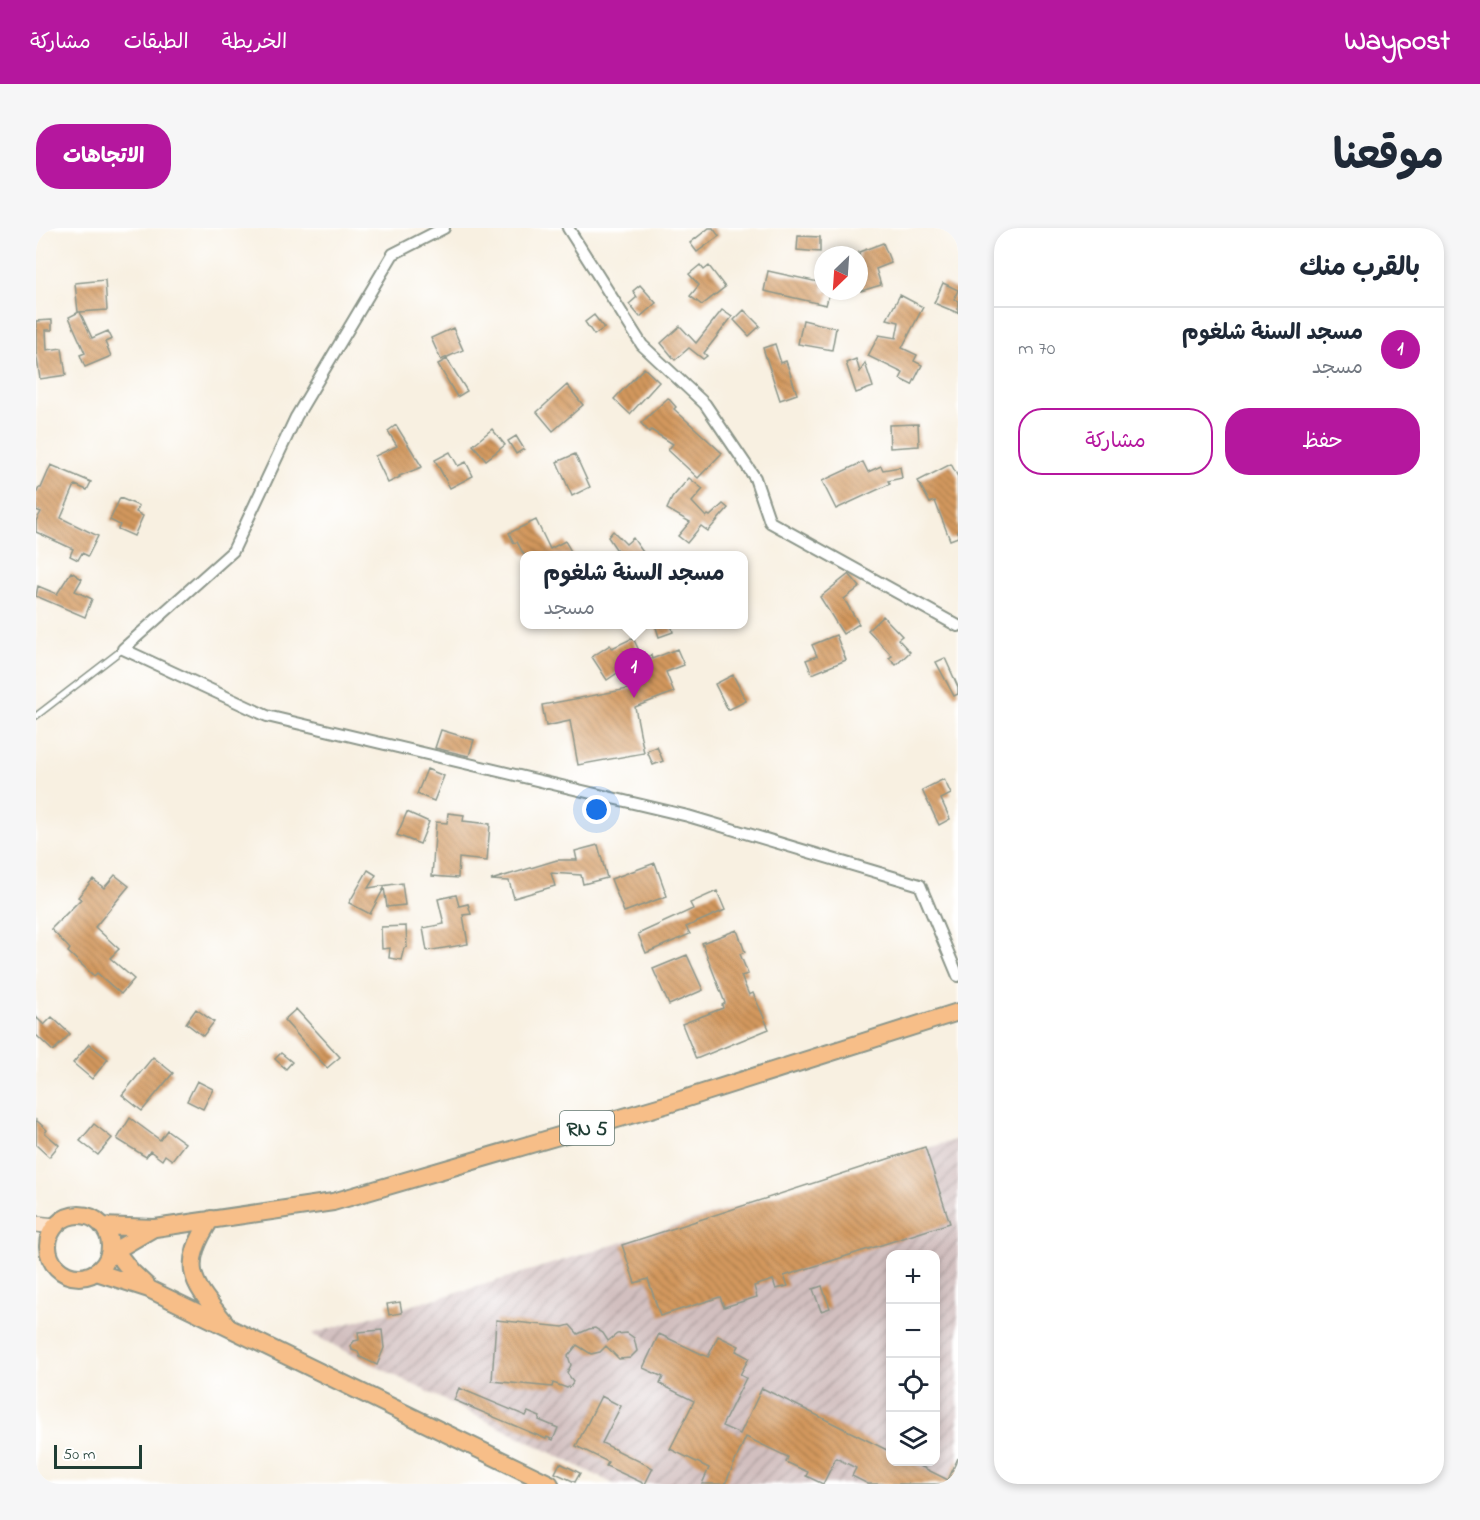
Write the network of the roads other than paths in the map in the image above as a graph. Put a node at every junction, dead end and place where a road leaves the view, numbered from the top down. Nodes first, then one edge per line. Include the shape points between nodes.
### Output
1 (444, 228) edge
2 (568, 228) edge
3 (958, 626) edge
4 (123, 649) junction
5 (36, 716) edge
6 (958, 976) edge
7 (958, 1012) edge
8 (211, 1219) junction
9 (102, 1226) junction
10 (155, 1228) junction
11 (45, 1230) edge
12 (111, 1249) junction
13 (36, 1260) edge
14 (55, 1267) junction
15 (96, 1272) junction
16 (149, 1289) junction
17 (230, 1328) junction
18 (550, 1484) edge

1 - 4 street via 393,254 296,417 233,551
2 - 3 street via 642,345 705,404 755,478 770,522
4 - 5 lane
4 - 6 street via 267,716 688,816 920,885
7 - 8 main road, RN 5 via 665,1105 333,1202
8 - 10 main road, RN 5
8 - 17 main road via 199,1236 191,1262 200,1291
9 - 10 main road, RN 5
9 - 11 main road, RN 5 via 89,1217 75,1215
9 - 12 main road
10 - 12 main road, RN 5
11 - 14 main road, RN 5 via 48,1253
12 - 15 main road, RN 5
12 - 16 main road
13 - 14 main road
14 - 15 main road via 75,1277
15 - 16 main road
16 - 17 main road
17 - 18 main road

